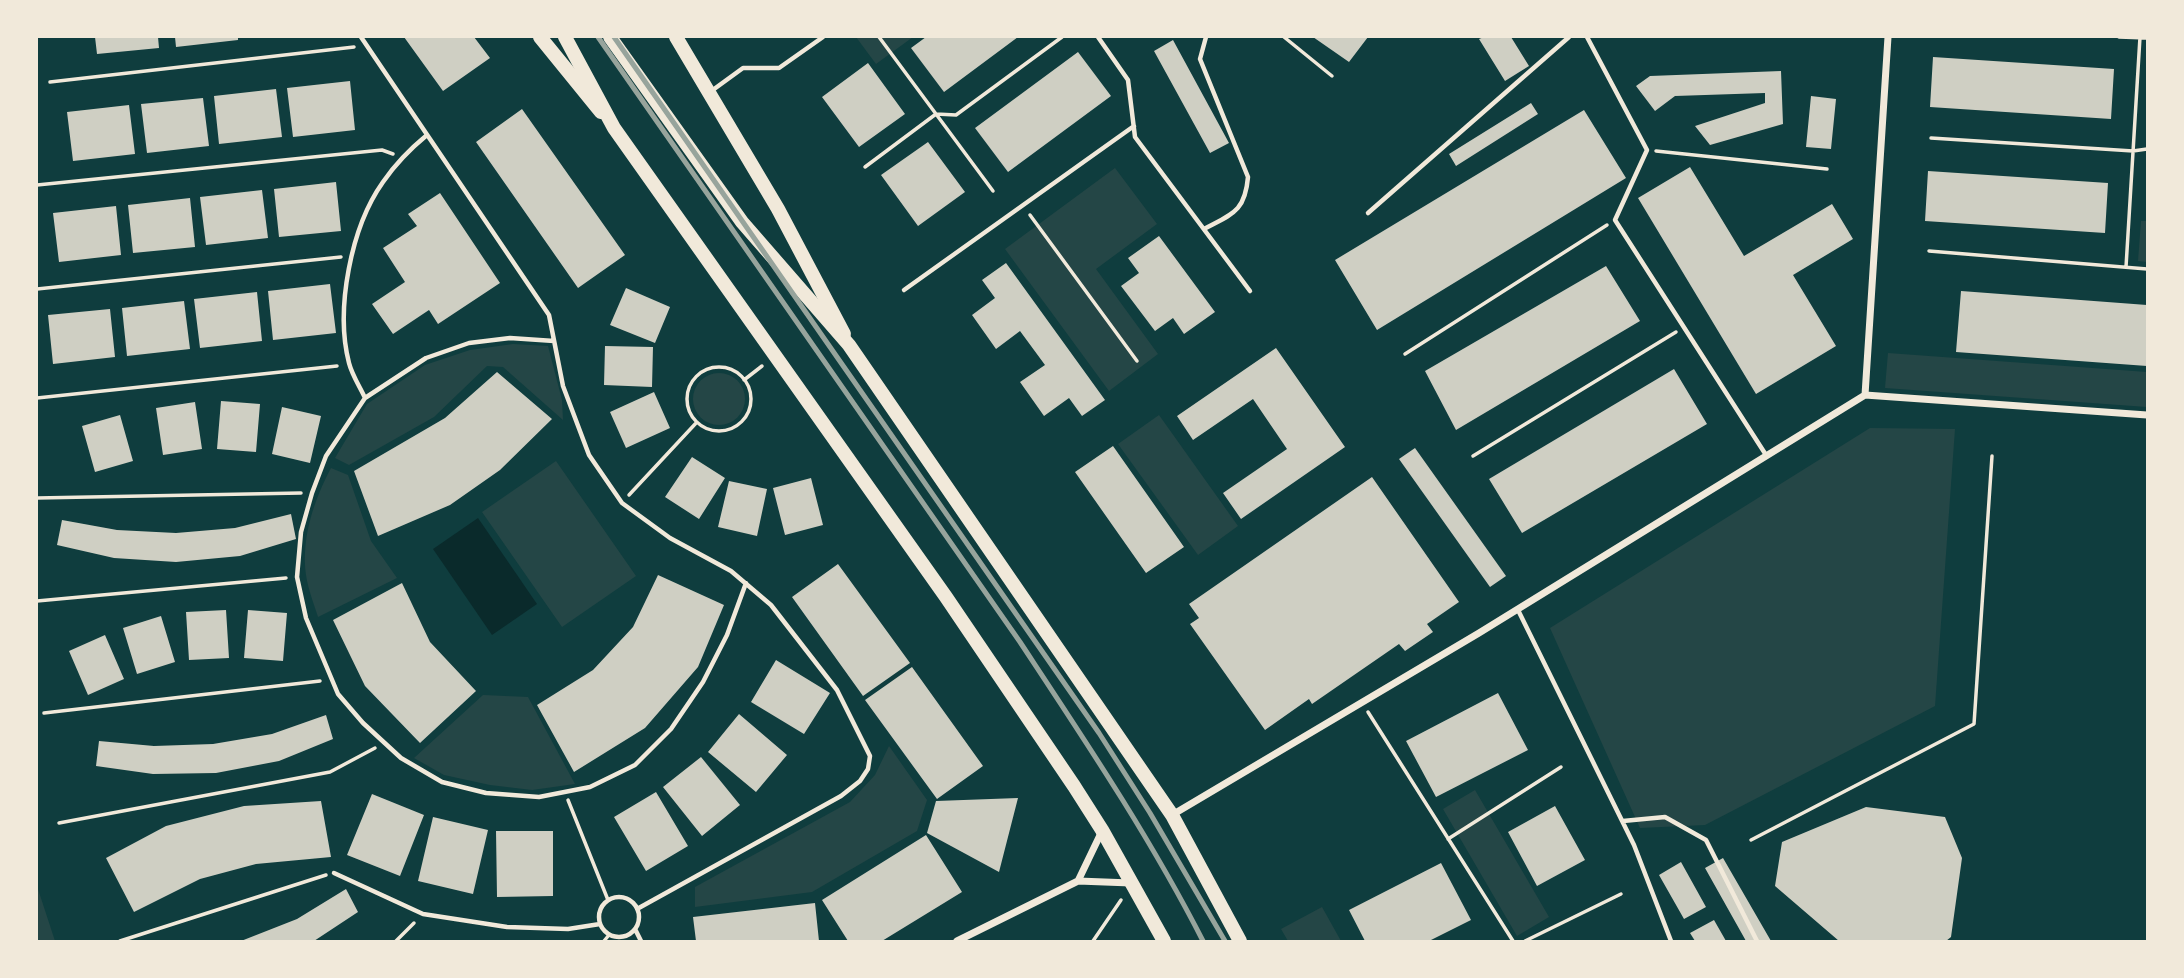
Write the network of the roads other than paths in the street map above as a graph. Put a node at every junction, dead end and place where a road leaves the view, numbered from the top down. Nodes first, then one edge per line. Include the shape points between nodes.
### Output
1 (361, 37) edge
2 (540, 37) edge
3 (565, 37) edge
4 (610, 37) edge
5 (676, 37) edge
6 (823, 37) edge
7 (1098, 37) edge
8 (1206, 37) edge
9 (1569, 37) edge
10 (1587, 37) edge
11 (1888, 37) edge
12 (709, 93) junction
13 (1134, 126) junction
14 (614, 128) junction
15 (427, 135) junction
16 (1368, 213) dead end
17 (1204, 229) junction
18 (904, 290) dead end
19 (1250, 291) dead end
20 (554, 341) junction
21 (849, 345) junction
22 (1865, 394) junction
23 (365, 398) junction
24 (2147, 415) edge
25 (1766, 455) junction
26 (747, 583) junction
27 (1518, 609) junction
28 (1172, 816) junction
29 (1623, 821) junction
30 (1102, 830) junction
31 (334, 873) road end
32 (1078, 881) junction
33 (1132, 883) junction
34 (637, 909) junction
35 (600, 924) junction
36 (635, 929) junction
37 (622, 939) edge
38 (641, 941) edge
39 (957, 941) edge
40 (1164, 941) edge
41 (1240, 941) edge
42 (1671, 941) edge
43 (1757, 941) edge

1 - 15 lane
2 - 14 main road
3 - 14 main road
4 - 21 main road via 742,222
5 - 12 main road
6 - 12 lane via 779,68 743,68
7 - 13 lane via 1128,80
8 - 17 lane via 1200,59 1248,177 1247,192 1236,212
9 - 16 lane
10 - 25 lane via 1647,150 1615,220
11 - 22 street
12 - 21 main road via 778,209
13 - 17 lane via 1135,137
13 - 18 lane
14 - 30 main road via 946,597
15 - 20 lane via 549,316
15 - 23 lane via 381,184 352,256 345,332 349,364
17 - 19 lane
20 - 23 lane via 510,338 469,343 426,358
20 - 26 lane via 563,386 589,455 622,503 670,538
21 - 28 main road
22 - 24 street
22 - 25 street
23 - 26 lane via 326,456 301,532 297,577 306,618 338,694 401,758 442,782 539,797 590,787 635,765 671,729 703,682
25 - 27 street
26 - 34 lane via 771,605 837,690 870,756 868,769 841,796
27 - 28 street
27 - 29 lane
28 - 41 main road
29 - 42 lane
29 - 43 lane via 1665,817 1706,840
30 - 32 street
30 - 33 main road
31 - 35 lane via 423,914 507,928 568,929
32 - 33 street
32 - 39 street
33 - 40 main road
34 - 35 lane via 622,897 608,900 600,911
34 - 36 lane
35 - 37 lane via 609,935
36 - 37 lane
36 - 38 lane

